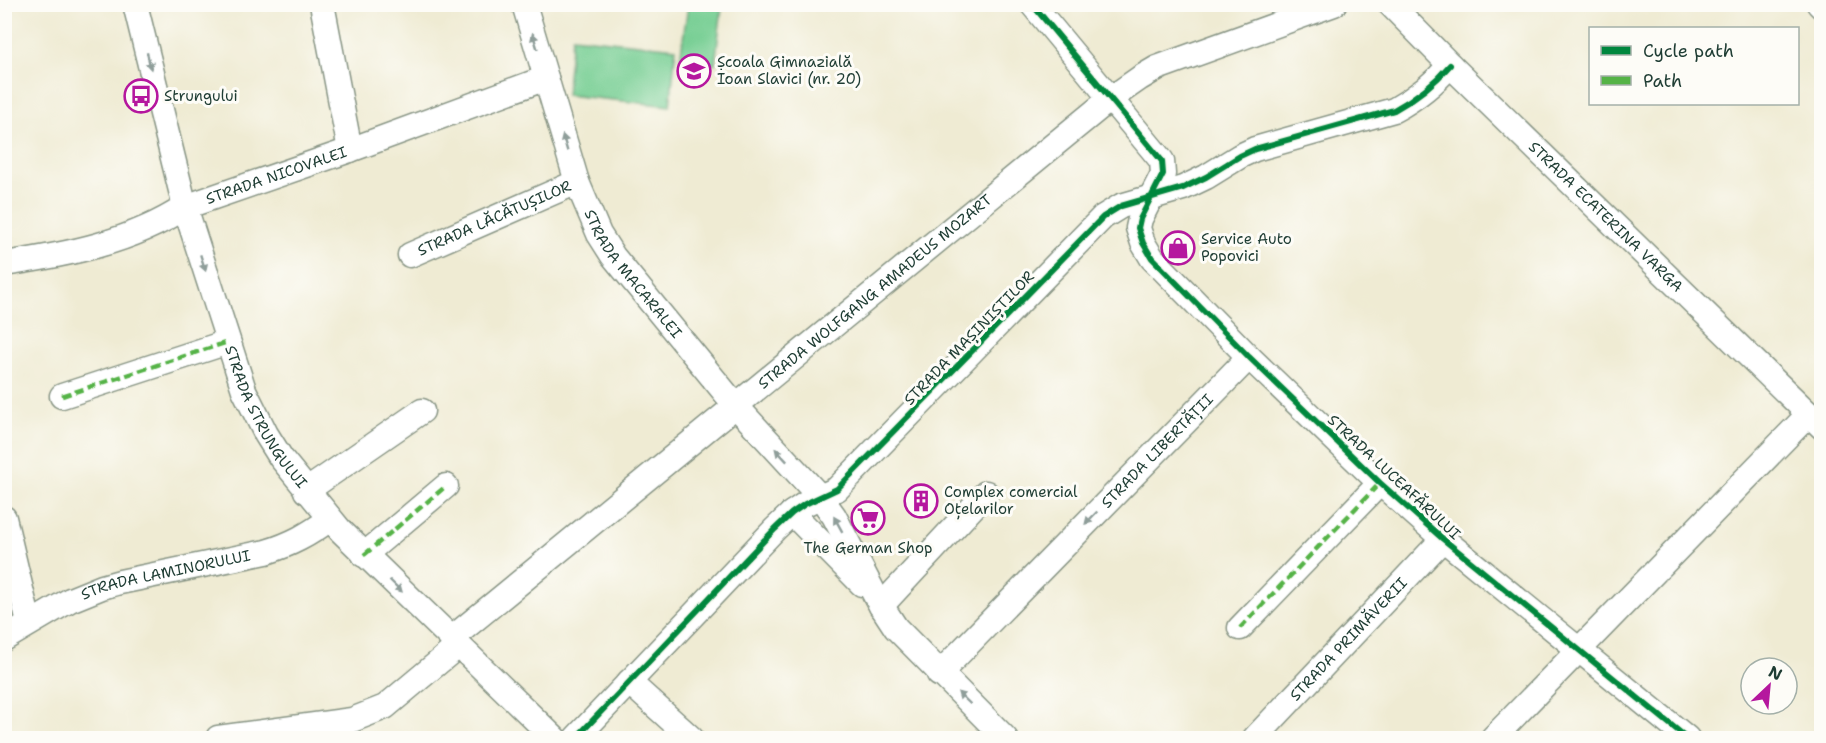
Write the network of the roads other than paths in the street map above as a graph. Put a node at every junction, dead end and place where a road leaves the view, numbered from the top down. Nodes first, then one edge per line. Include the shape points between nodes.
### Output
1 (135, 4) edge
2 (322, 4) edge
3 (524, 4) edge
4 (1032, 4) edge
5 (1334, 4) edge
6 (1390, 4) edge
7 (1450, 65) junction
8 (546, 78) junction
9 (1110, 99) junction
10 (350, 150) junction
11 (577, 182) junction
12 (1150, 197) junction
13 (185, 207) junction
14 (410, 255) dead end
15 (4, 264) edge
16 (228, 342) junction
17 (1250, 357) junction
18 (62, 396) dead end
19 (736, 406) junction
20 (422, 411) dead end
21 (1815, 421) edge
22 (1380, 483) junction
23 (446, 486) dead end
24 (306, 491) junction
25 (986, 493) dead end
26 (821, 498) junction
27 (792, 513) junction
28 (4, 518) edge
29 (330, 519) junction
30 (1443, 539) junction
31 (364, 555) junction
32 (879, 602) junction
33 (29, 623) junction
34 (1240, 628) dead end
35 (4, 639) edge
36 (454, 642) junction
37 (1580, 650) junction
38 (939, 674) junction
39 (629, 681) junction
40 (218, 738) edge
41 (554, 738) edge
42 (576, 738) edge
43 (691, 738) edge
44 (1005, 738) edge
45 (1255, 738) edge
46 (1493, 738) edge
47 (1687, 738) edge

1 -> 13 street, STRADA STRUNGULUI
2 - 10 street
8 -> 3 street, STRADA MACARALEI
4 - 9 street, STRADA LUCEAFĂRULUI
5 - 9 street, STRADA WOLFGANG AMADEUS MOZART via 1157,68
6 - 7 street, STRADA ECATERINA VARGA
7 - 12 street, STRADA MAȘINIȘTILOR via 1437,80 1394,110 1255,149 1191,185
7 - 21 street, STRADA ECATERINA VARGA
8 - 10 street, STRADA NICOVALEI
11 -> 8 street, STRADA MACARALEI
9 - 12 street, STRADA LUCEAFĂRULUI via 1162,161 1163,174
9 - 19 street, STRADA WOLFGANG AMADEUS MOZART
10 - 13 street, STRADA NICOVALEI
11 - 14 street, STRADA LĂCĂTUȘILOR
11 - 19 street, STRADA MACARALEI via 613,256
12 - 17 street, STRADA LUCEAFĂRULUI via 1138,228 1152,258
12 - 26 street, STRADA MAȘINIȘTILOR via 1121,206 1104,217 837,489
13 - 15 street, STRADA NICOVALEI via 115,240
13 -> 16 street, STRADA STRUNGULUI
16 - 18 street
16 - 24 street, STRADA STRUNGULUI via 261,426
17 - 22 street, STRADA LUCEAFĂRULUI
17 -> 38 street, STRADA LIBERTĂȚII
26 -> 19 street, STRADA MACARALEI
19 - 36 street, STRADA WOLFGANG AMADEUS MOZART
20 - 24 street
21 - 37 street
22 - 30 street, STRADA LUCEAFĂRULUI
22 - 34 street
23 - 31 street
24 - 29 street, STRADA STRUNGULUI
25 - 32 street
26 - 27 street, STRADA MAȘINIȘTILOR
32 -> 26 street, STRADA MACARALEI
27 - 32 street
27 - 39 street, STRADA MAȘINIȘTILOR
28 - 33 street
29 - 31 street, STRADA STRUNGULUI
29 - 33 street, STRADA LAMINORULUI via 288,545 102,587
30 - 37 street, STRADA LUCEAFĂRULUI
30 - 45 street, STRADA PRIMĂVERII
31 -> 36 street, STRADA STRUNGULUI
32 - 38 street via 896,628
33 - 35 street, STRADA LAMINORULUI
36 - 40 street, STRADA WOLFGANG AMADEUS MOZART via 385,707 352,720
36 - 41 street, STRADA STRUNGULUI
37 - 46 street
37 - 47 street, STRADA LUCEAFĂRULUI
44 -> 38 street
39 - 42 street, STRADA MAȘINIȘTILOR
39 - 43 street

